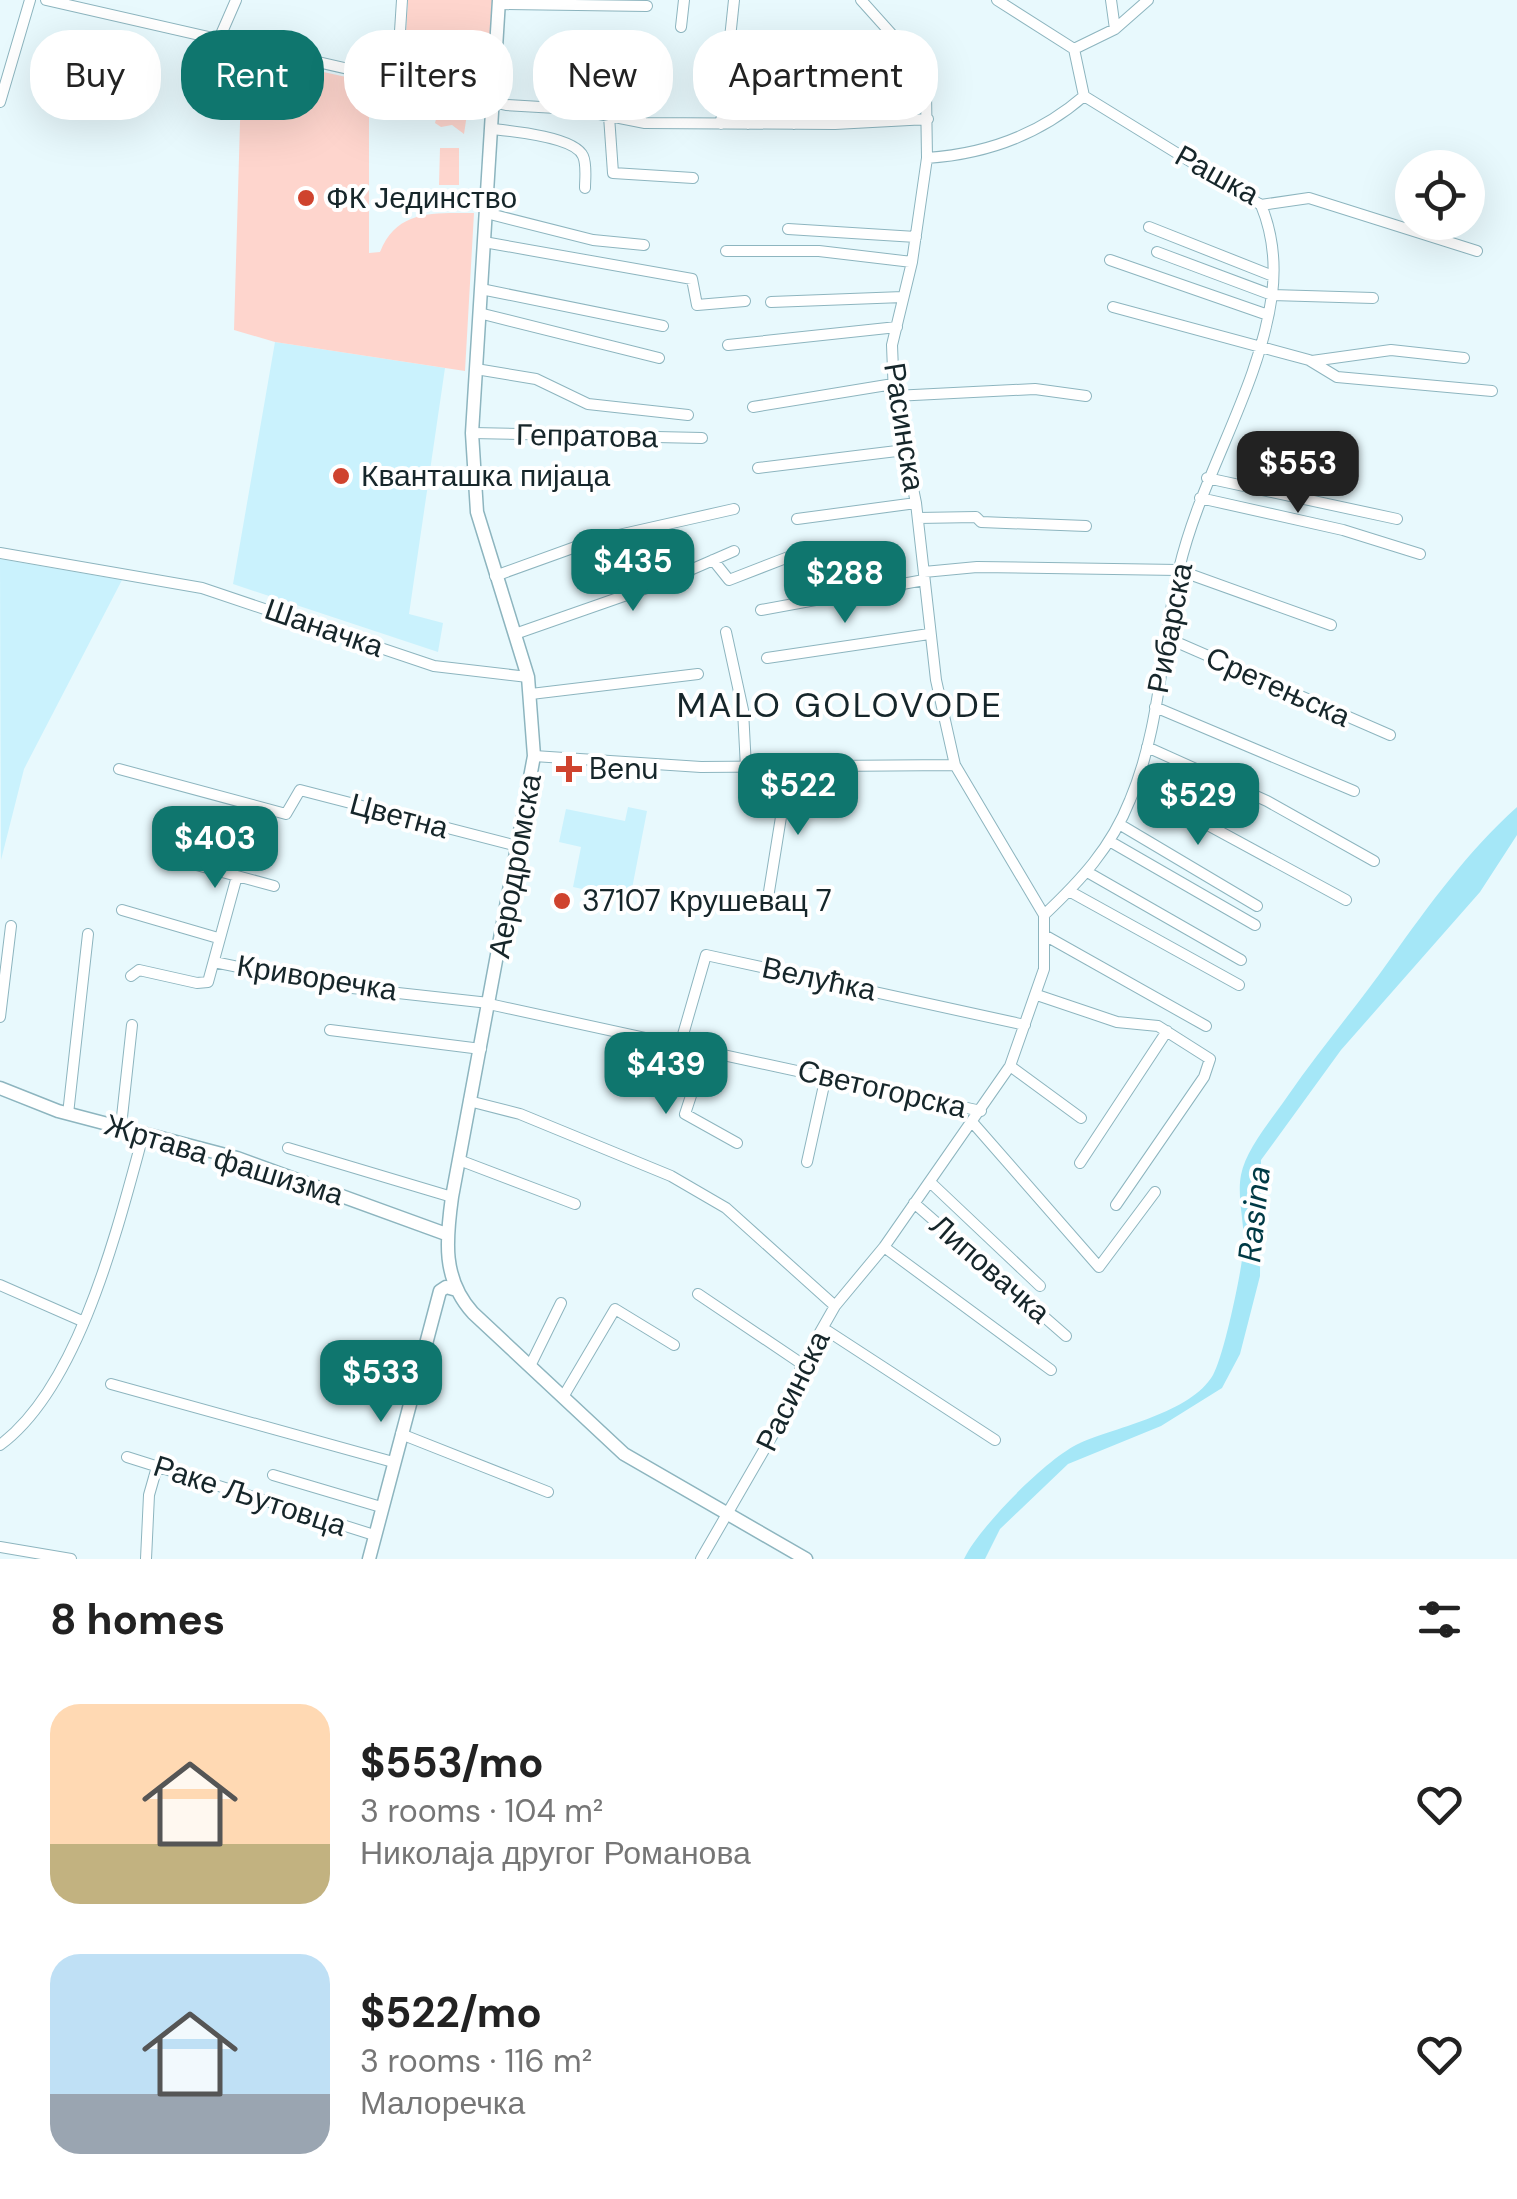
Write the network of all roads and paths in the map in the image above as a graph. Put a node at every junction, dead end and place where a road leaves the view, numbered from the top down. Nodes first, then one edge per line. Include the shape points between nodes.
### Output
1 (30, 0) edge
2 (46, 0) edge
3 (236, 0) edge
4 (402, 0) edge
5 (684, 0) edge
6 (734, 0) edge
7 (861, 0) edge
8 (997, 0) edge
9 (1111, 0) edge
10 (1148, 0) edge
11 (499, 2) edge
12 (647, 6) dead end
13 (681, 27) dead end
14 (1115, 29) junction
15 (183, 30) edge
16 (223, 30) edge
17 (400, 30) edge
18 (498, 30) edge
19 (891, 30) edge
20 (1074, 49) junction
21 (1084, 96) junction
22 (0, 102) edge
23 (494, 120) edge
24 (609, 120) edge
25 (629, 120) edge
26 (748, 120) edge
27 (795, 120) edge
28 (883, 120) edge
29 (928, 120) edge
30 (721, 124) junction
31 (748, 124) junction
32 (794, 124) junction
33 (493, 128) junction
34 (926, 158) junction
35 (693, 178) dead end
36 (585, 188) dead end
37 (1261, 205) junction
38 (486, 213) junction
39 (1149, 227) dead end
40 (788, 229) dead end
41 (916, 237) junction
42 (484, 242) junction
43 (644, 245) dead end
44 (726, 251) dead end
45 (1476, 251) dead end
46 (1157, 252) dead end
47 (1110, 260) dead end
48 (912, 262) junction
49 (1273, 276) junction
50 (481, 289) junction
51 (1272, 296) junction
52 (904, 297) junction
53 (1373, 298) dead end
54 (745, 301) dead end
55 (771, 302) dead end
56 (1114, 307) dead end
57 (479, 313) junction
58 (1268, 315) junction
59 (663, 326) dead end
60 (897, 328) junction
61 (728, 346) dead end
62 (1259, 349) junction
63 (659, 358) dead end
64 (1464, 358) dead end
65 (1312, 362) junction
66 (476, 369) junction
67 (894, 390) junction
68 (1492, 391) dead end
69 (1086, 396) dead end
70 (753, 407) dead end
71 (688, 415) dead end
72 (472, 433) junction
73 (702, 438) dead end
74 (906, 450) junction
75 (758, 468) dead end
76 (1207, 478) junction
77 (1200, 498) junction
78 (916, 502) junction
79 (734, 508) dead end
80 (918, 518) junction
81 (797, 519) dead end
82 (1397, 519) dead end
83 (1086, 526) dead end
84 (734, 551) dead end
85 (0, 552) edge
86 (1420, 554) dead end
87 (790, 556) dead end
88 (713, 560) junction
89 (1178, 570) junction
90 (494, 576) junction
91 (924, 576) junction
92 (761, 610) dead end
93 (1331, 625) dead end
94 (726, 632) dead end
95 (515, 634) junction
96 (929, 634) junction
97 (1167, 638) junction
98 (767, 658) dead end
99 (698, 674) dead end
100 (528, 677) junction
101 (531, 694) junction
102 (1154, 707) junction
103 (1390, 736) dead end
104 (1147, 747) junction
105 (534, 756) junction
106 (955, 765) junction
107 (783, 766) junction
108 (746, 768) junction
109 (119, 769) dead end
110 (1136, 786) junction
111 (1354, 792) dead end
112 (1120, 824) junction
113 (1111, 842) junction
114 (521, 848) junction
115 (168, 858) dead end
116 (1374, 861) dead end
117 (1089, 873) junction
118 (237, 876) junction
119 (274, 886) dead end
120 (1070, 892) junction
121 (1346, 900) dead end
122 (766, 904) dead end
123 (1257, 906) dead end
124 (122, 910) dead end
125 (1044, 915) junction
126 (1255, 925) dead end
127 (11, 926) dead end
128 (88, 934) dead end
129 (1046, 936) junction
130 (218, 938) junction
131 (1241, 960) dead end
132 (214, 962) junction
133 (130, 976) dead end
134 (1239, 985) dead end
135 (1037, 994) junction
136 (488, 1003) junction
137 (0, 1017) edge
138 (132, 1025) dead end
139 (1025, 1025) junction
140 (1206, 1026) dead end
141 (330, 1030) dead end
142 (1167, 1031) junction
143 (680, 1045) junction
144 (480, 1049) junction
145 (706, 1050) junction
146 (1010, 1066) junction
147 (826, 1076) junction
148 (0, 1088) edge
149 (470, 1101) junction
150 (981, 1111) junction
151 (68, 1114) junction
152 (1081, 1118) dead end
153 (973, 1123) junction
154 (120, 1126) junction
155 (144, 1132) junction
156 (736, 1143) dead end
157 (288, 1148) dead end
158 (459, 1160) junction
159 (807, 1162) dead end
160 (1080, 1163) dead end
161 (930, 1182) junction
162 (1155, 1192) dead end
163 (452, 1197) junction
164 (914, 1203) junction
165 (575, 1204) dead end
166 (1116, 1206) dead end
167 (446, 1234) junction
168 (884, 1246) junction
169 (0, 1284) edge
170 (1040, 1286) dead end
171 (449, 1292) junction
172 (698, 1294) dead end
173 (560, 1303) dead end
174 (836, 1306) junction
175 (82, 1322) junction
176 (824, 1328) junction
177 (1066, 1336) dead end
178 (674, 1346) dead end
179 (802, 1364) junction
180 (530, 1366) junction
181 (1051, 1370) dead end
182 (111, 1384) dead end
183 (564, 1398) junction
184 (401, 1434) junction
185 (995, 1440) dead end
186 (0, 1445) edge
187 (127, 1457) dead end
188 (393, 1462) junction
189 (156, 1467) junction
190 (273, 1475) dead end
191 (548, 1492) dead end
192 (382, 1507) junction
193 (728, 1516) junction
194 (374, 1535) junction
195 (0, 1547) edge
196 (71, 1559) edge
197 (146, 1559) edge
198 (369, 1559) edge
199 (701, 1559) edge
200 (806, 1559) edge

1 - 22 street
2 - 15 street
3 - 16 street
4 - 17 street
5 - 13 street
6 - 30 street
7 - 19 street, Расинска
8 - 20 street
9 - 14 street
10 - 14 street
11 - 12 street
11 - 18 street, Аеродромска
14 - 20 street
20 - 21 street
21 - 34 street via 1060,117 998,146
21 - 37 street, Рашка
23 - 33 street, Аеродромска
24 - 35 street via 613,173
25 - 30 street
26 - 31 street
27 - 32 street
28 - 32 street
29 - 34 street, Расинска
30 - 31 street
31 - 32 street
33 - 36 street via 578,150
33 - 38 street, Аеродромска
34 - 41 street, Расинска
37 - 45 street, Рашка via 1309,198
37 - 49 street, Рибарска via 1272,234
38 - 42 street, Аеродромска
38 - 43 street via 593,240
39 - 49 street
40 - 41 street
41 - 48 street, Расинска
42 - 50 street, Аеродромска
42 - 54 street via 692,279 698,305
44 - 48 street via 819,251
46 - 51 street
47 - 58 street
48 - 52 street, Расинска
49 - 51 street, Рибарска
50 - 57 street, Аеродромска
50 - 59 street
51 - 53 street
51 - 58 street, Рибарска
52 - 55 street
52 - 60 street, Расинска
56 - 62 street
57 - 63 street
57 - 66 street, Аеродромска
58 - 62 street, Рибарска
60 - 61 street
60 - 67 street, Расинска
62 - 65 street
62 - 76 street, Рибарска
64 - 65 street via 1390,350
65 - 68 street via 1336,378
66 - 71 street via 536,379 588,404
66 - 72 street, Аеродромска
67 - 69 street
67 - 70 street
67 - 74 street, Расинска
72 - 73 street, Гепратова
72 - 90 street, Аеродромска via 477,512
74 - 75 street
74 - 78 street, Расинска
76 - 77 street, Рибарска
76 - 82 street
77 - 86 street
77 - 89 street, Рибарска
78 - 80 street, Расинска
78 - 81 street
79 - 90 street via 592,541
80 - 83 street
80 - 91 street, Расинска
84 - 88 street
85 - 100 street, Шаначка via 232,596 434,666
87 - 88 street via 728,580
88 - 95 street
89 - 91 street via 977,567
89 - 93 street
89 - 97 street, Рибарска
90 - 95 street, Аеродромска
91 - 92 street
91 - 96 street, Расинска
94 - 108 street via 743,710
95 - 100 street, Аеродромска
96 - 98 street
96 - 106 street, Расинска
97 - 102 street, Рибарска
97 - 103 street, Сретењска
99 - 101 street
100 - 101 street, Аеродромска
101 - 105 street, Аеродромска
102 - 104 street, Рибарска
102 - 111 street
104 - 110 street, Рибарска
104 - 116 street via 1268,801
105 - 108 street
105 - 114 street, Аеродромска
106 - 107 street
106 - 125 street, Расинска
107 - 108 street
107 - 122 street via 782,818
109 - 114 street, Цветна via 286,814 300,790
110 - 112 street, Рибарска
110 - 121 street
112 - 113 street, Рибарска
112 - 123 street
113 - 117 street, Рибарска
113 - 126 street
114 - 136 street, Аеродромска
115 - 118 street
117 - 120 street, Рибарска
117 - 131 street
118 - 119 street
118 - 130 street
120 - 125 street, Рибарска
120 - 134 street
124 - 130 street, Криворечка
125 - 129 street, Расинска
127 - 137 street
128 - 151 street
129 - 135 street, Расинска
129 - 140 street
130 - 132 street, Криворечка
132 - 133 street via 204,984 139,970
132 - 136 street, Криворечка via 325,985
135 - 139 street, Расинска
135 - 142 street via 1117,1022
136 - 143 street, Светогорска
136 - 144 street, Аеродромска
138 - 154 street
139 - 143 street, Велућка via 706,955
139 - 146 street, Расинска
141 - 144 street
142 - 160 street
142 - 166 street via 1210,1064
143 - 145 street, Светогорска
144 - 149 street, Аеродромска
145 - 147 street, Светогорска
145 - 156 street via 685,1114
146 - 150 street, Расинска
146 - 152 street
147 - 150 street, Светогорска
147 - 159 street
148 - 151 street, Жртава фашизма
149 - 158 street, Аеродромска
149 - 174 street via 520,1114 672,1176 726,1208
150 - 153 street, Расинска
151 - 154 street, Жртава фашизма
153 - 161 street, Расинска
153 - 162 street via 1099,1267
154 - 155 street, Жртава фашизма
155 - 167 street, Жртава фашизма via 237,1158
155 - 175 street via 102,1282
157 - 163 street
158 - 163 street, Аеродромска
158 - 165 street
161 - 164 street, Расинска
161 - 170 street
163 - 167 street, Аеродромска
164 - 168 street, Расинска
164 - 177 street, Липовачка
167 - 171 street, Аеродромска
168 - 174 street, Расинска
168 - 181 street
169 - 175 street
171 - 180 street
171 - 184 street, Аеродромска
172 - 179 street
173 - 180 street
174 - 176 street, Расинска
175 - 186 street via 29,1424
176 - 179 street, Расинска
176 - 185 street
178 - 183 street via 615,1309
179 - 193 street, Расинска via 786,1412
180 - 183 street
182 - 188 street
183 - 193 street via 624,1454
184 - 188 street, Аеродромска
184 - 191 street
187 - 189 street, Раке Љутовца
188 - 192 street, Аеродромска
189 - 194 street, Раке Љутовца
189 - 197 street
190 - 192 street
192 - 194 street, Аеродромска
193 - 199 street, Расинска
193 - 200 street
194 - 198 street, Аеродромска
195 - 196 street

